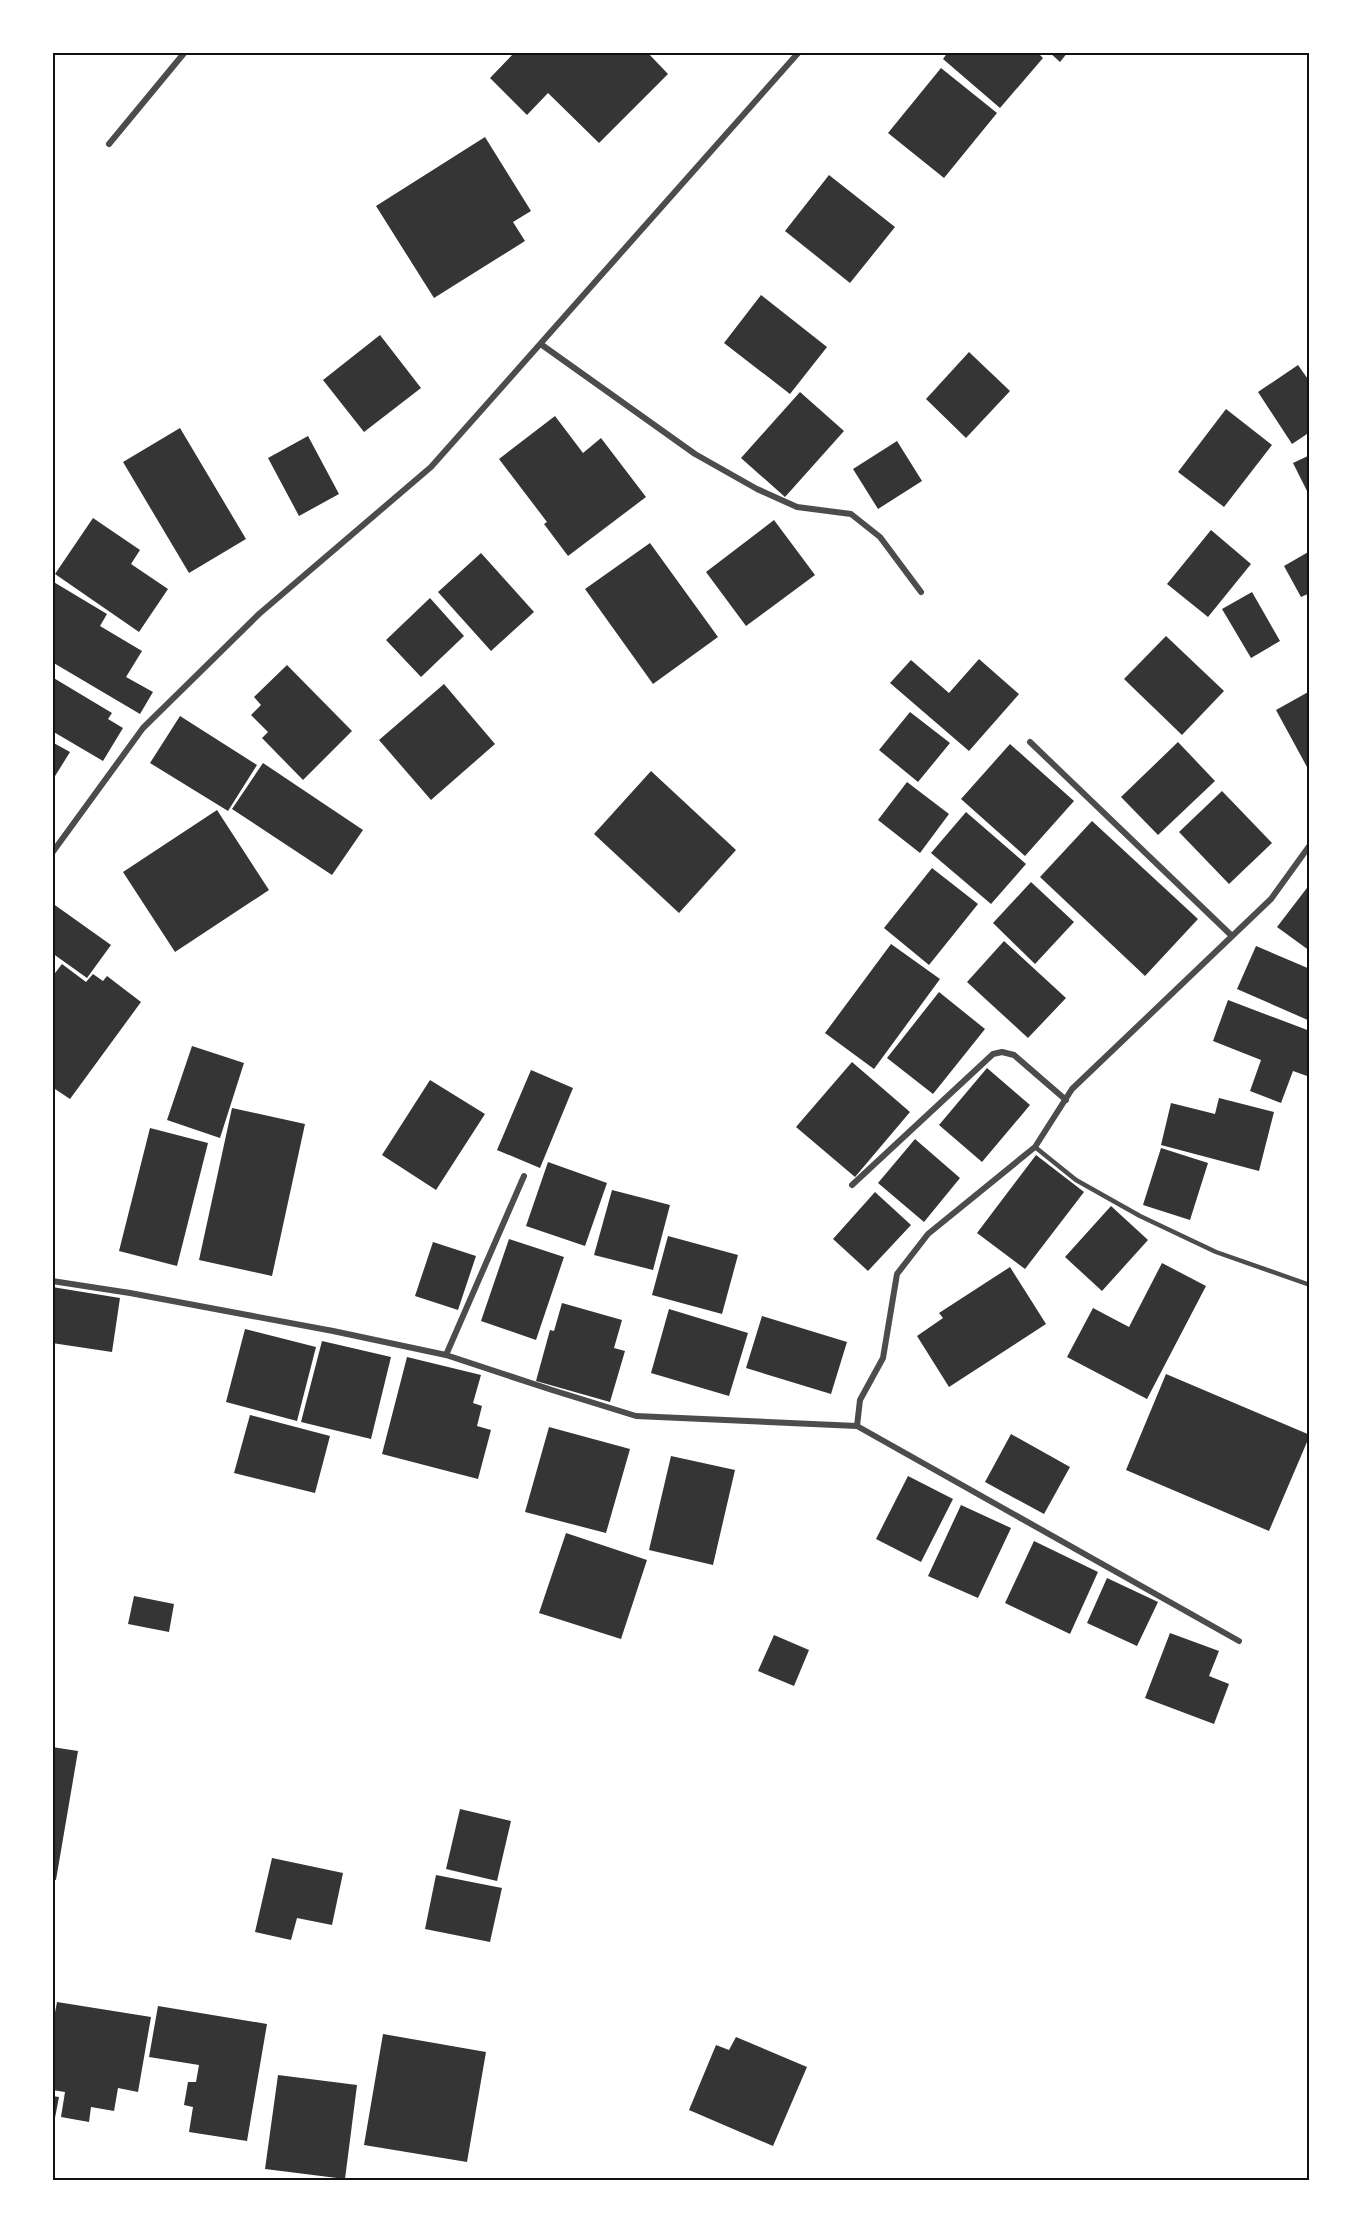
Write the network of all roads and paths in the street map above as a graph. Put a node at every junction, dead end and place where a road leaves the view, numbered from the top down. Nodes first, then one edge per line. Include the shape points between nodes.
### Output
1 (185, 52) edge
2 (800, 52) edge
3 (109, 144) dead end
4 (542, 345) junction
5 (921, 592) dead end
6 (1030, 742) dead end
7 (1310, 845) edge
8 (52, 853) edge
9 (1232, 936) junction
10 (1065, 1100) junction
11 (1035, 1147) junction
12 (524, 1176) dead end
13 (852, 1185) dead end
14 (52, 1281) edge
15 (1310, 1285) edge
16 (446, 1355) junction
17 (857, 1426) junction
18 (1239, 1641) dead end

1 - 3 street
2 - 4 street
4 - 5 street via 695,454 757,489 797,507 850,514 880,537
4 - 8 street via 431,467 259,614 143,728
6 - 9 street
7 - 9 street via 1271,899
9 - 10 street
10 - 11 street
10 - 13 street via 1014,1055 993,1054
11 - 15 lane via 1076,1180 1140,1216 1216,1252
11 - 17 street via 927,1234 897,1274 883,1358 860,1400
12 - 16 street
14 - 16 street
16 - 17 street via 636,1416
17 - 18 street

